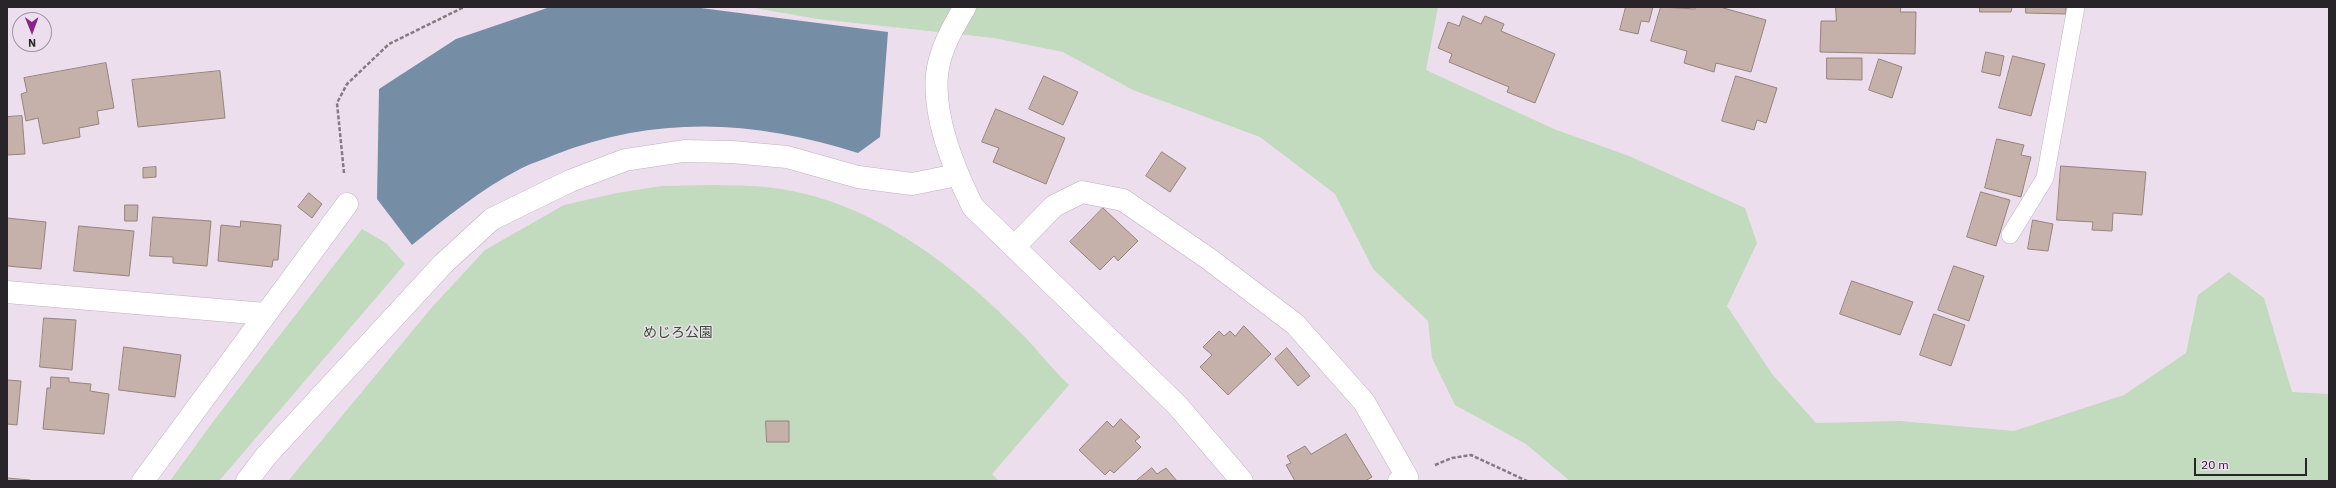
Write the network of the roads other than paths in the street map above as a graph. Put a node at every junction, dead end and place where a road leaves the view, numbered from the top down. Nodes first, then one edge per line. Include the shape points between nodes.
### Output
1 (965, 7) edge
2 (2076, 7) edge
3 (957, 175) junction
4 (347, 204) road end
5 (2010, 235) dead end
6 (1015, 246) junction
7 (7, 292) edge
8 (265, 314) junction
9 (1403, 479) edge
10 (143, 481) edge
11 (247, 481) edge
12 (1242, 481) edge

1 - 3 street via 951,30 937,74 941,118
2 - 5 lane via 2045,178
3 - 6 street via 973,207
3 - 11 street via 912,184 858,176 787,157 684,151 625,160 570,181 492,219 443,264 266,456
4 - 8 street
6 - 9 street via 1054,206 1082,192 1124,200 1209,258 1294,324 1364,402
6 - 12 street via 1124,356 1177,405
7 - 8 street
8 - 10 street

